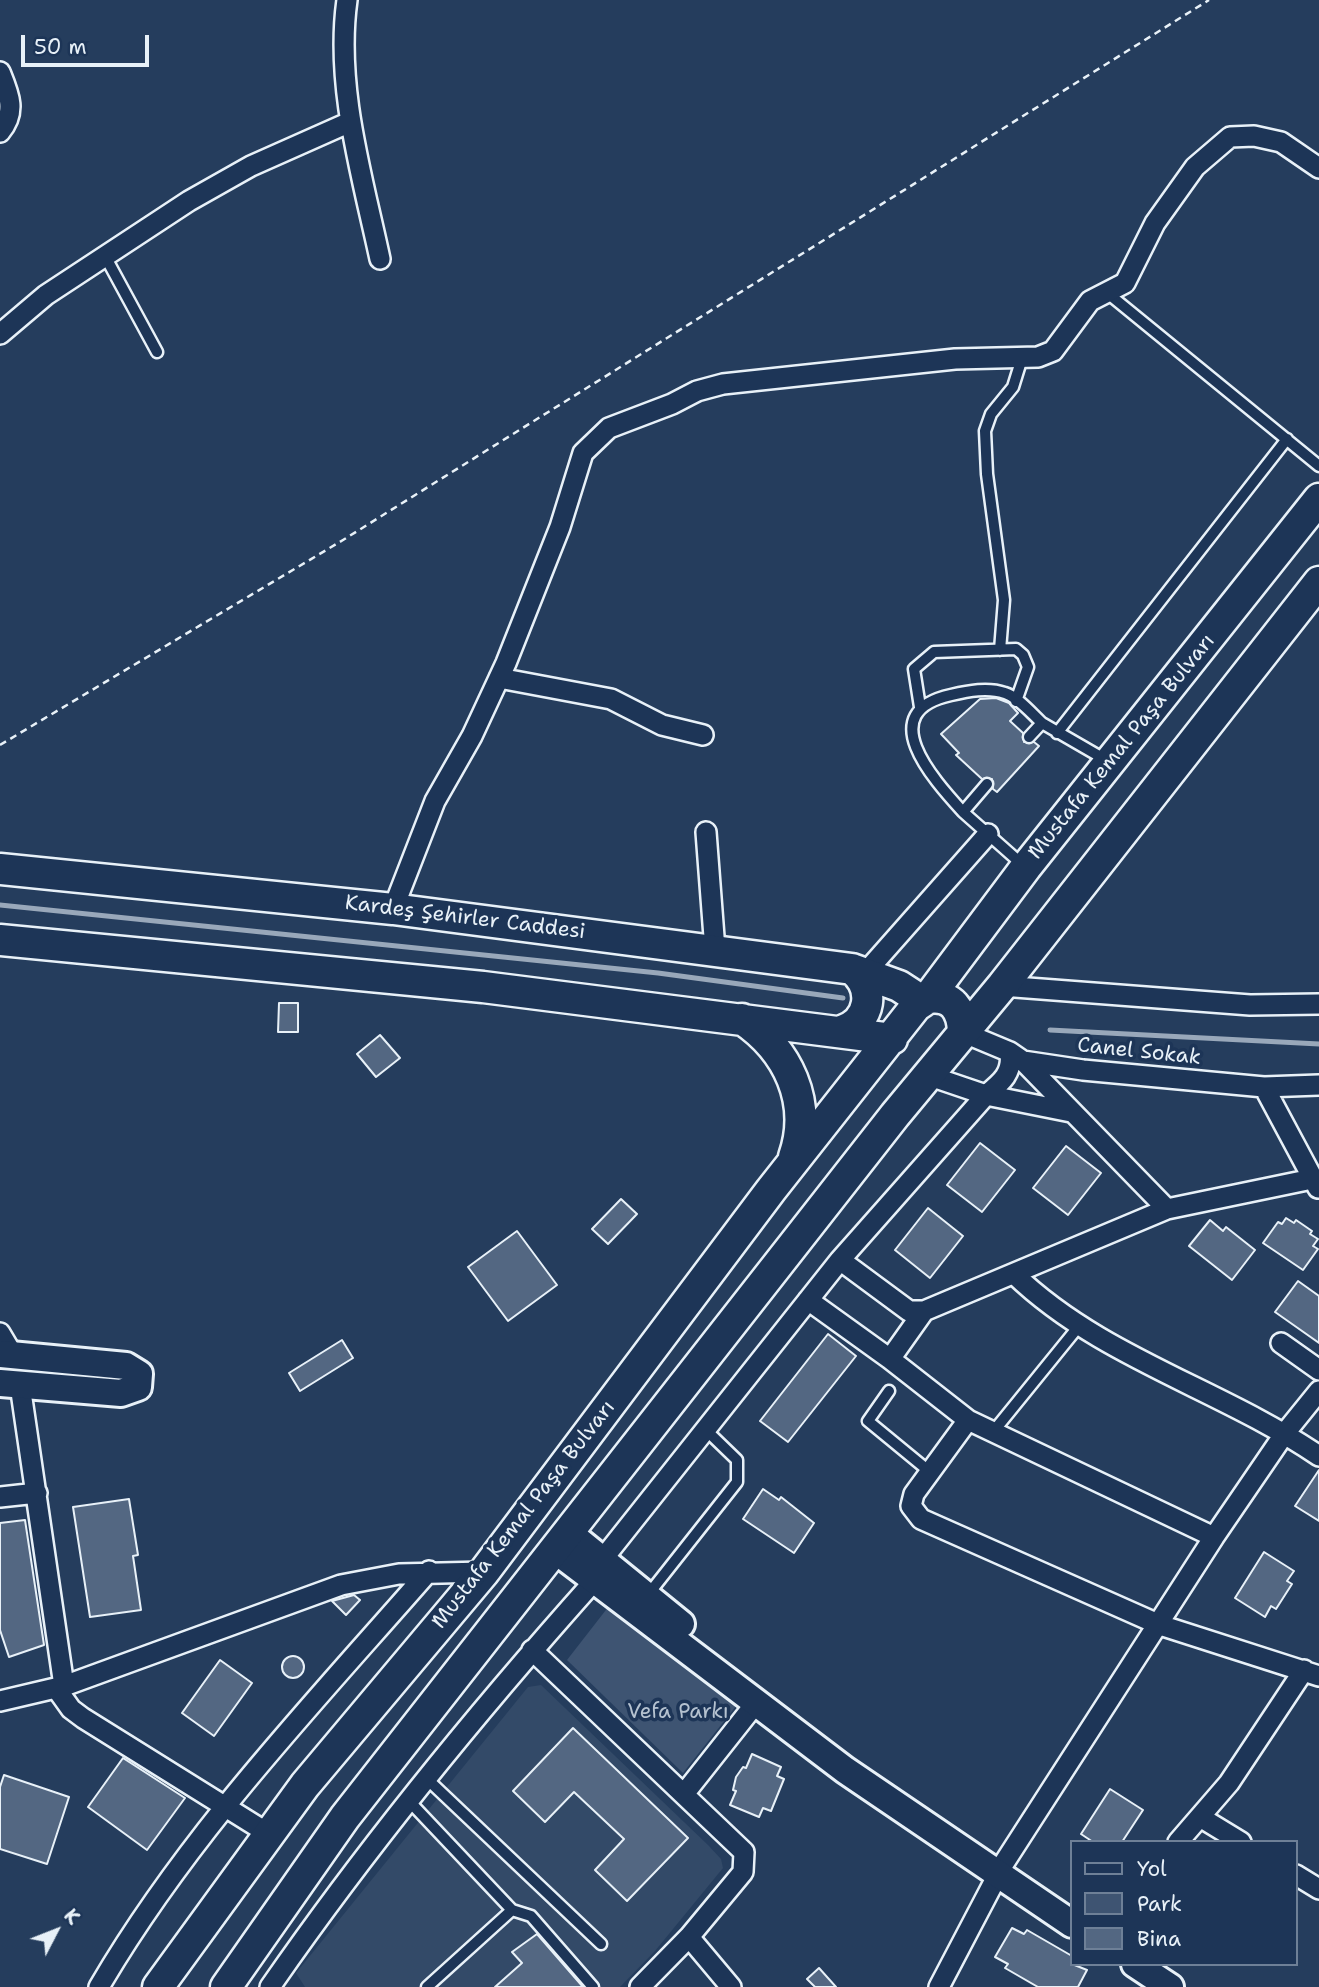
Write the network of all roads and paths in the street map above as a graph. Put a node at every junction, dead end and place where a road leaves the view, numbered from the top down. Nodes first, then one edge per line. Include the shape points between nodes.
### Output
1 (1209, 0) edge
2 (351, 1) edge
3 (0, 72) edge
4 (350, 122) junction
5 (0, 132) edge
6 (1319, 168) edge
7 (105, 256) junction
8 (380, 259) dead end
9 (1104, 291) junction
10 (0, 334) edge
11 (157, 352) dead end
12 (1022, 358) junction
13 (1287, 439) junction
14 (1319, 466) edge
15 (1319, 499) edge
16 (1319, 582) edge
17 (1000, 650) junction
18 (499, 678) junction
19 (1016, 701) junction
20 (920, 707) junction
21 (1042, 723) junction
22 (1057, 733) junction
23 (703, 735) dead end
24 (1029, 737) dead end
25 (0, 745) edge
26 (1110, 762) junction
27 (987, 784) dead end
28 (963, 812) junction
29 (706, 832) dead end
30 (988, 834) junction
31 (1026, 867) junction
32 (0, 869) edge
33 (393, 909) junction
34 (0, 940) edge
35 (715, 950) junction
36 (859, 970) junction
37 (1002, 986) junction
38 (925, 999) junction
39 (1319, 1004) edge
40 (742, 1019) junction
41 (842, 1031) junction
42 (962, 1032) junction
43 (890, 1041) junction
44 (1016, 1056) junction
45 (932, 1070) junction
46 (1083, 1070) junction
47 (1319, 1084) edge
48 (1264, 1087) junction
49 (986, 1094) junction
50 (1067, 1109) junction
51 (793, 1163) junction
52 (1315, 1184) edge
53 (1167, 1209) junction
54 (840, 1260) junction
55 (1014, 1274) junction
56 (808, 1300) junction
57 (924, 1311) junction
58 (1079, 1326) junction
59 (1281, 1343) dead end
60 (4, 1347) edge
61 (890, 1359) junction
62 (1319, 1370) edge
63 (10, 1384) edge
64 (889, 1391) dead end
65 (1319, 1391) edge
66 (968, 1420) junction
67 (705, 1429) junction
68 (993, 1432) junction
69 (1285, 1433) junction
70 (1319, 1456) edge
71 (930, 1472) junction
72 (37, 1493) junction
73 (0, 1497) edge
74 (1214, 1537) junction
75 (562, 1542) junction
76 (598, 1570) junction
77 (429, 1571) junction
78 (484, 1572) junction
79 (647, 1596) junction
80 (1160, 1625) junction
81 (532, 1650) junction
82 (1311, 1673) edge
83 (60, 1687) junction
84 (0, 1701) edge
85 (756, 1703) junction
86 (427, 1779) junction
87 (684, 1794) junction
88 (409, 1801) junction
89 (223, 1807) junction
90 (1200, 1816) junction
91 (269, 1834) junction
92 (1180, 1840) edge
93 (1238, 1840) edge
94 (1001, 1869) junction
95 (1298, 1876) edge
96 (1319, 1889) edge
97 (1070, 1909) edge
98 (512, 1910) junction
99 (1070, 1922) edge
100 (689, 1937) junction
101 (601, 1944) dead end
102 (1138, 1966) edge
103 (1156, 1966) edge
104 (99, 1987) edge
105 (158, 1987) edge
106 (226, 1987) edge
107 (270, 1987) edge
108 (427, 1987) edge
109 (593, 1987) edge
110 (640, 1987) edge
111 (731, 1987) edge
112 (939, 1987) edge
113 (1170, 1987) edge
114 (1187, 1987) edge

1 - 25 path via 354,533
2 - 4 street via 343,27
3 - 5 street via 11,103
4 - 7 street via 251,166
4 - 8 street
6 - 9 street via 1281,142 1230,137 1195,167 1155,223 1125,283
7 - 10 street via 46,295
7 - 11 lane
9 - 12 street via 1090,301 1053,351
9 - 13 lane
12 - 17 lane via 1013,387 990,414 985,431 1004,600
12 - 18 street via 955,359 723,384 609,428 594,439 579,461 560,527
13 - 14 lane
13 - 22 lane
15 - 26 main road, Mustafa Kemal Paşa Bulvarı
16 - 37 main road
17 - 19 lane via 1016,649 1027,661
17 - 20 lane via 928,656 914,669
18 - 23 street via 611,699 662,724
18 - 33 street via 435,801
19 - 20 lane via 1007,693 987,689 933,699
19 - 21 lane
20 - 28 lane via 912,723 920,760
21 - 22 lane
21 - 24 lane
22 - 26 lane
26 - 31 main road, Mustafa Kemal Paşa Bulvarı
27 - 28 lane
28 - 30 lane
29 - 35 street
30 - 31 lane
30 - 36 street
31 - 38 main road, Mustafa Kemal Paşa Bulvarı
32 - 33 main road, Kardeş Şehirler Caddesi
33 - 35 main road, Kardeş Şehirler Caddesi
34 - 40 main road via 483,987
35 - 36 main road, Kardeş Şehirler Caddesi
36 - 38 main road, Kardeş Şehirler Caddesi
36 - 41 main road via 868,1003 862,1018
37 - 39 street via 1250,1005
37 - 42 main road
38 - 42 main road via 943,998 955,1005 962,1017
38 - 43 main road
40 - 41 main road
40 - 51 main road via 772,1044 793,1078 801,1120
41 - 43 main road
42 - 44 street, Canel Sokak
42 - 45 main road
43 - 45 main road via 893,1055 904,1067 917,1072
43 - 51 main road, Mustafa Kemal Paşa Bulvarı
44 - 46 street, Canel Sokak
44 - 49 street via 1002,1082
44 - 50 street
45 - 49 street
45 - 75 main road
46 - 48 street, Canel Sokak
46 - 50 street via 1062,1091
47 - 48 street, Canel Sokak
48 - 52 street
49 - 50 street
49 - 54 street
50 - 53 street
51 - 78 main road, Mustafa Kemal Paşa Bulvarı
52 - 53 street
53 - 55 street
54 - 56 street
54 - 57 street via 909,1311
55 - 57 street
55 - 58 street
56 - 61 street
56 - 67 street
57 - 61 street
58 - 68 lane
58 - 69 street via 1166,1376
59 - 62 street
60 - 63 street via 126,1366 139,1374 138,1387 121,1393
61 - 66 street
63 - 72 street
64 - 71 lane via 868,1421
65 - 69 street
66 - 68 street
66 - 71 street
67 - 76 street
67 - 79 lane via 733,1454 739,1466 737,1482
68 - 74 street
69 - 70 street
69 - 74 street
71 - 80 street via 911,1506 921,1519
72 - 73 street
72 - 83 street
74 - 80 street
75 - 76 street
75 - 106 main road via 345,1817
76 - 79 street
76 - 81 street
76 - 85 street
77 - 78 street
77 - 83 street via 341,1585
77 - 89 street
78 - 91 main road, Mustafa Kemal Paşa Bulvarı
79 - 94 street
80 - 82 street
80 - 94 street
81 - 86 street
81 - 87 street
82 - 90 street
83 - 84 street
83 - 89 street via 71,1709 83,1718
85 - 87 street
85 - 94 street via 845,1770
86 - 88 street
86 - 101 lane
87 - 100 street via 746,1859 743,1872
88 - 98 lane
88 - 107 street
89 - 91 street
89 - 104 street via 127,1940
90 - 92 street
90 - 93 street
91 - 105 main road, Mustafa Kemal Paşa Bulvarı
94 - 97 street
94 - 99 street
94 - 112 street
95 - 96 street
98 - 108 lane
98 - 109 lane via 531,1916
100 - 110 street
100 - 111 street
102 - 113 street
103 - 114 street

